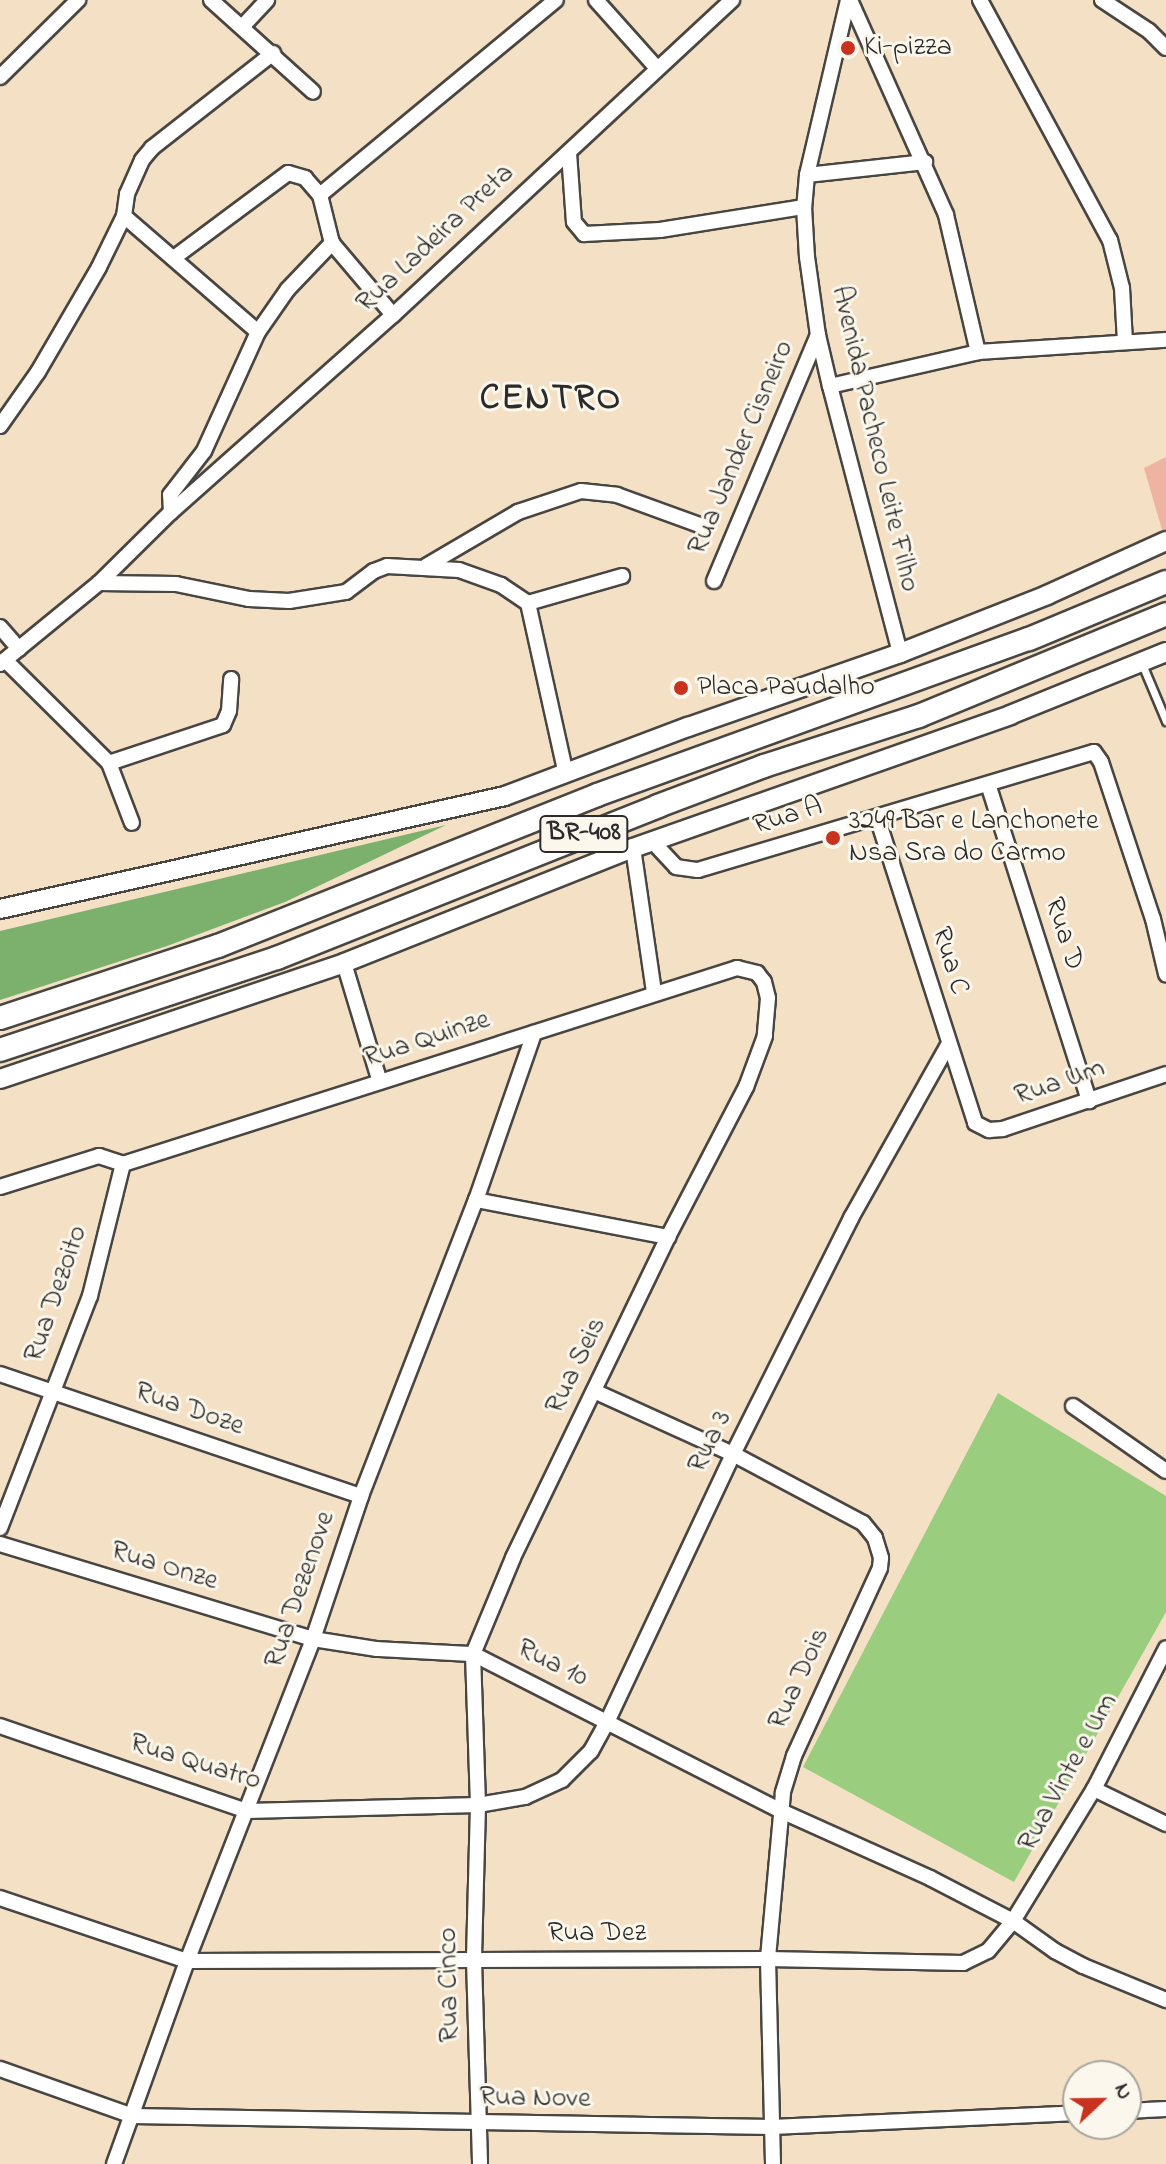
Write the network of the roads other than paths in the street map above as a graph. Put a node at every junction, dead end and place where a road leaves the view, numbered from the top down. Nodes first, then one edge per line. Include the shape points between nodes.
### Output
1 (78, 0) edge
2 (211, 0) edge
3 (267, 0) edge
4 (556, 0) edge
5 (596, 0) edge
6 (732, 0) edge
7 (849, 0) edge
8 (980, 0) edge
9 (1102, 0) edge
10 (242, 27) junction
11 (1166, 48) edge
12 (273, 53) junction
13 (656, 67) junction
14 (0, 77) edge
15 (313, 92) dead end
16 (569, 153) junction
17 (925, 162) junction
18 (807, 175) junction
19 (320, 195) junction
20 (804, 207) junction
21 (124, 216) junction
22 (332, 243) junction
23 (175, 257) junction
24 (393, 315) junction
25 (258, 332) junction
26 (818, 335) junction
27 (1166, 340) edge
28 (1125, 342) junction
29 (978, 352) junction
30 (830, 386) junction
31 (0, 426) edge
32 (171, 512) junction
33 (705, 527) dead end
34 (1166, 541) edge
35 (426, 566) junction
36 (622, 576) dead end
37 (714, 581) dead end
38 (1166, 582) edge
39 (99, 583) junction
40 (528, 603) junction
41 (1166, 614) edge
42 (0, 627) edge
43 (19, 649) junction
44 (1166, 652) edge
45 (900, 653) junction
46 (3, 662) edge
47 (1141, 662) junction
48 (231, 679) dead end
49 (1166, 721) edge
50 (109, 763) junction
51 (566, 774) junction
52 (988, 784) junction
53 (877, 817) junction
54 (132, 823) dead end
55 (652, 841) junction
56 (633, 848) junction
57 (0, 909) edge
58 (1159, 916) edge
59 (344, 963) junction
60 (747, 968) joint
61 (1166, 974) edge
62 (654, 992) junction
63 (0, 1018) edge
64 (534, 1033) junction
65 (948, 1045) junction
66 (0, 1050) edge
67 (1166, 1074) edge
68 (0, 1079) edge
69 (380, 1082) junction
70 (1089, 1101) junction
71 (972, 1119) joint
72 (123, 1164) junction
73 (0, 1187) edge
74 (476, 1200) junction
75 (668, 1237) junction
76 (0, 1374) edge
77 (51, 1390) junction
78 (594, 1391) junction
79 (1073, 1406) dead end
80 (733, 1454) junction
81 (1166, 1471) edge
82 (361, 1496) junction
83 (0, 1528) edge
84 (0, 1544) edge
85 (313, 1639) junction
86 (1166, 1648) edge
87 (473, 1654) junction
88 (608, 1720) junction
89 (0, 1726) edge
90 (1094, 1789) junction
91 (478, 1805) junction
92 (247, 1811) junction
93 (781, 1811) junction
94 (1166, 1824) edge
95 (0, 1898) edge
96 (1013, 1921) junction
97 (768, 1959) junction
98 (474, 1960) junction
99 (187, 1961) junction
100 (1166, 2000) edge
101 (0, 2069) edge
102 (1166, 2109) edge
103 (1142, 2110) edge
104 (1062, 2114) edge
105 (133, 2116) junction
106 (479, 2124) junction
107 (772, 2127) junction
108 (114, 2164) edge
109 (480, 2164) edge
110 (773, 2164) edge

1 - 14 street
2 - 10 street
3 - 10 street
4 - 19 street
5 - 13 street
6 - 13 street, Rua Ladeira Preta
7 - 17 street
7 - 18 street, Avenida Pacheco Leite Filho
8 - 28 street via 1110,240 1122,288
9 - 11 street
10 - 12 street
12 - 15 street
12 - 21 street via 152,148 132,180
13 - 16 street, Rua Ladeira Preta
16 - 20 street via 574,222 584,234 660,230
16 - 24 street, Rua Ladeira Preta
17 - 18 street
17 - 29 street via 956,248
18 - 20 street, Avenida Pacheco Leite Filho
19 - 22 street
19 - 23 street via 305,178 288,173
20 - 26 street, Avenida Pacheco Leite Filho
21 - 23 street
21 - 31 street via 80,302
22 - 24 street
22 - 25 street, Rua Ladeira Preta via 288,289
23 - 25 street
24 - 32 street, Rua Ladeira Preta
25 - 32 street, Rua Ladeira Preta via 204,451 170,495
26 - 30 street, Avenida Pacheco Leite Filho
26 - 37 street, Rua Jander Cisneiro
27 - 28 street
28 - 29 street
29 - 30 street
30 - 45 street, Avenida Pacheco Leite Filho
32 - 39 street, Rua Ladeira Preta
33 - 35 street via 617,495 581,491 518,512
34 - 45 main road
35 - 39 street via 387,566 346,592 289,601 176,584
35 - 40 street via 478,575
36 - 40 street
38 - 63 highway, BR-408 via 988,655 597,795 233,941
39 - 43 street, Rua Ladeira Preta
40 - 51 street
41 - 66 highway, BR-408 via 947,705 658,806 277,958
42 - 43 street
43 - 46 street, Rua Ladeira Preta
44 - 47 main road
45 - 51 main road
46 - 50 street
47 - 49 lane
47 - 55 main road via 955,735
48 - 50 street via 223,725
50 - 54 street
51 - 57 main road via 442,813
52 - 53 street, Rua A
52 - 58 street, Rua A via 1094,752
52 - 70 street, Rua D
53 - 55 street, Rua A via 698,870 676,867
53 - 65 street, Rua C
55 - 56 main road
56 - 59 main road
56 - 62 street
58 - 61 street
59 - 68 main road
59 - 69 street
60 - 62 street, Rua Quinze
60 - 75 street, Rua Seis via 764,982 765,1036 746,1087
62 - 64 street, Rua Quinze
64 - 69 street, Rua Quinze
64 - 74 street, Rua Dezenove
65 - 71 street, Rua C
65 - 80 street, Rua 3 via 851,1218
67 - 70 street, Rua Um
69 - 72 street, Rua Quinze
70 - 71 street, Rua Um via 995,1131
72 - 73 street via 99,1156
72 - 77 street, Rua Dezoito via 90,1296
74 - 75 street
74 - 82 street, Rua Dezenove
75 - 78 street, Rua Seis
76 - 77 street, Rua Doze
77 - 82 street, Rua Doze
77 - 83 street, Rua Dezoito
78 - 80 street, Rua Dois
78 - 87 street, Rua Seis
79 - 81 street
80 - 88 street, Rua 3
80 - 93 street, Rua Dois via 863,1523 881,1558 790,1765
82 - 85 street, Rua Dezenove
84 - 85 street, Rua Onze
85 - 87 street
85 - 92 street, Rua Dezenove
86 - 90 street, Rua Vinte e Um
87 - 88 street, Rua 10
87 - 91 street, Rua Seis
88 - 91 street, Rua 3 via 591,1751 562,1780 525,1797
88 - 93 street, Rua 10
89 - 92 street, Rua Quatro
90 - 94 street
90 - 96 street, Rua Vinte e Um
91 - 92 street, Rua Quatro
91 - 98 street, Rua Cinco
92 - 99 street, Rua Dezenove
93 - 96 street, Rua 10 via 854,1841
93 - 97 street, Rua Dois
95 - 99 street, Rua Dez
96 - 97 street, Rua Dez via 988,1951 951,1965
96 - 100 street via 1069,1959
97 - 98 street, Rua Dez
97 - 107 street, Rua Dois
98 - 99 street, Rua Dez
98 - 106 street, Rua Cinco
99 - 105 street, Rua Dezenove
101 - 105 street, Rua Nove
102 - 103 street
104 - 107 street, Rua Nove
105 - 106 street, Rua Nove
105 - 108 street, Rua Dezenove
106 - 107 street, Rua Nove
106 - 109 street, Rua Cinco
107 - 110 street, Rua Dois

